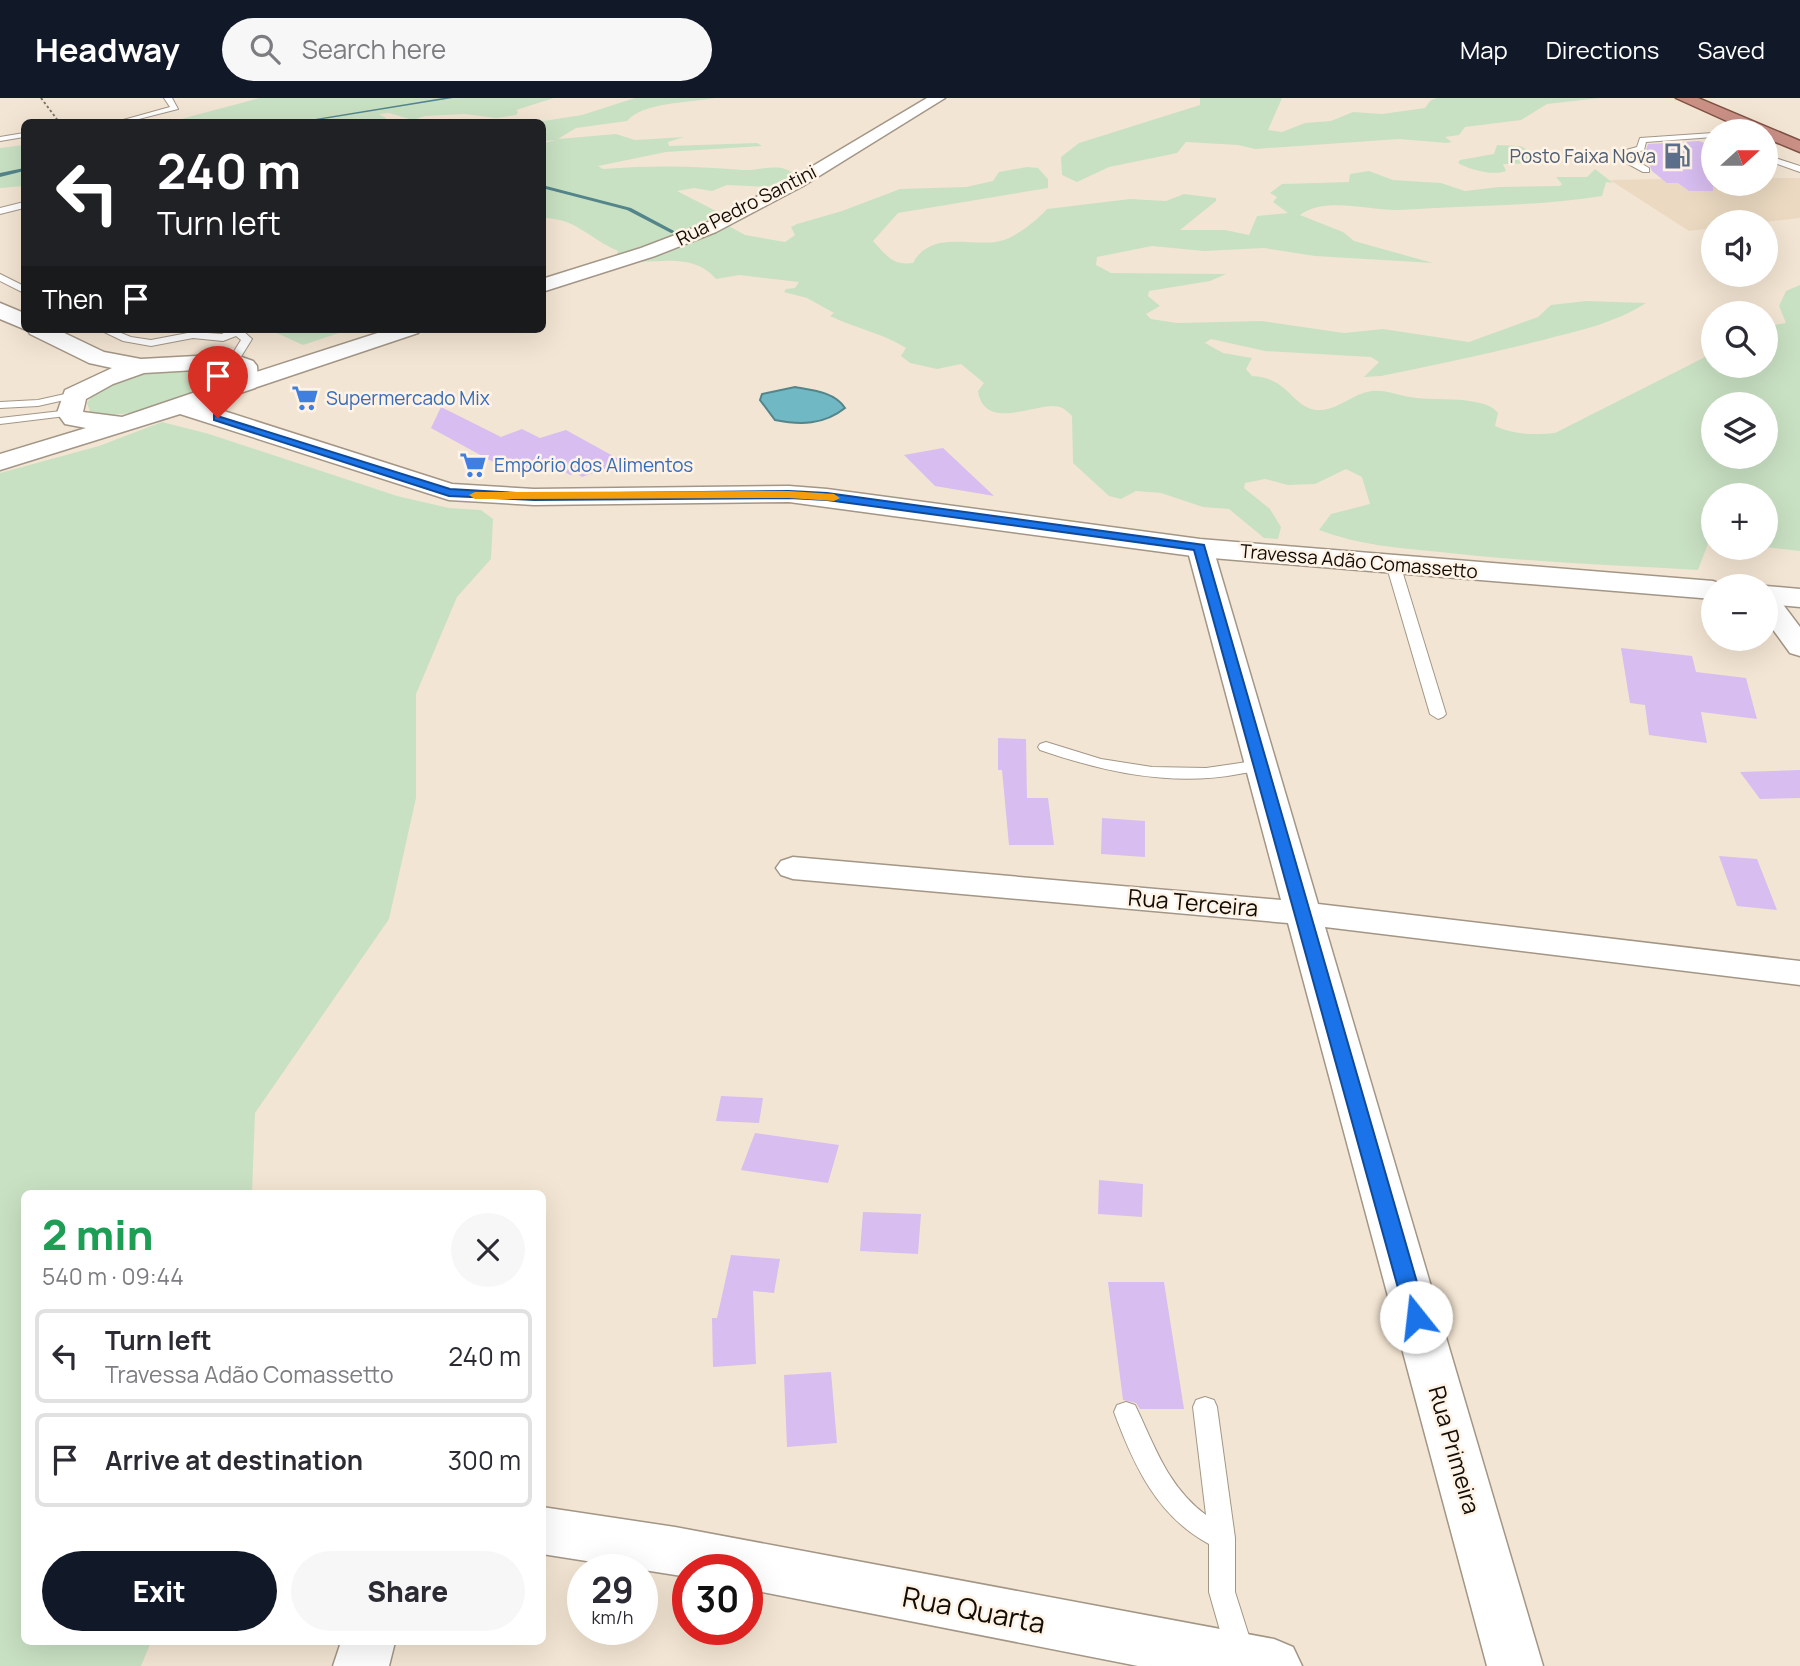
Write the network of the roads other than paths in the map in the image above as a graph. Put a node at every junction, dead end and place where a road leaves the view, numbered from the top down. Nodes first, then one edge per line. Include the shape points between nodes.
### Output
1 (167, 98) edge
2 (938, 98) edge
3 (1684, 98) edge
4 (132, 119) edge
5 (1729, 119) edge
6 (21, 136) edge
7 (1701, 136) edge
8 (0, 139) edge
9 (1778, 139) edge
10 (1800, 147) edge
11 (1778, 161) edge
12 (1800, 169) edge
13 (1646, 170) dead end
14 (21, 206) edge
15 (0, 211) edge
16 (0, 277) edge
17 (546, 285) edge
18 (21, 288) edge
19 (0, 310) edge
20 (21, 320) edge
21 (44, 333) edge
22 (111, 333) edge
23 (194, 333) edge
24 (198, 333) edge
25 (230, 333) edge
26 (240, 333) edge
27 (399, 333) edge
28 (179, 338) junction
29 (167, 364) junction
30 (100, 368) junction
31 (241, 370) junction
32 (2, 405) edge
33 (181, 406) junction
34 (73, 409) junction
35 (2, 421) edge
36 (124, 425) junction
37 (29, 452) junction
38 (0, 462) edge
39 (1199, 548) junction
40 (1393, 564) junction
41 (1701, 589) edge
42 (1778, 596) edge
43 (1800, 598) edge
44 (1778, 617) edge
45 (1800, 647) edge
46 (1438, 714) dead end
47 (1046, 747) dead end
48 (1261, 765) junction
49 (793, 867) dead end
50 (1303, 913) junction
51 (1800, 973) edge
52 (1205, 1407) dead end
53 (1126, 1412) dead end
54 (546, 1531) edge
55 (1222, 1538) junction
56 (367, 1645) edge
57 (1259, 1664) edge
58 (361, 1666) edge
59 (1515, 1666) edge

1 - 4 lane via 173,109
2 - 17 street, Rua Pedro Santini via 708,229
3 - 5 highway
6 - 8 lane
7 - 13 lane via 1643,140 1641,148 1622,154 1623,159
9 - 10 highway
11 - 12 lane
14 - 15 lane
16 - 18 lane
19 - 20 street
21 - 30 street
22 - 28 lane via 154,344
23 - 28 lane
24 - 25 lane via 204,338
26 - 31 lane via 247,339
27 - 31 street via 321,359
28 - 29 lane
29 - 30 street
29 - 31 street
30 - 34 street
31 - 33 street
32 - 34 lane via 38,403
32 - 35 lane
33 - 36 street
33 - 39 street, Travessa Adão Comassetto via 449,492 534,497 789,494
34 - 35 lane
34 - 36 street
34 - 37 street via 60,434
36 - 37 street
37 - 38 street
39 - 40 street, Travessa Adão Comassetto
39 - 48 street, Rua Primeira
40 - 41 street, Travessa Adão Comassetto
40 - 46 lane
42 - 43 street
44 - 45 street
47 - 48 lane via 1088,763 1138,772 1182,775
48 - 50 street, Rua Primeira
49 - 50 street, Rua Terceira
50 - 51 street, Rua Terceira
50 - 59 street, Rua Primeira
52 - 55 lane
53 - 55 lane via 1144,1462 1178,1507 1202,1529
54 - 57 street, Rua Quarta via 676,1551
55 - 57 lane via 1222,1592
56 - 58 street

